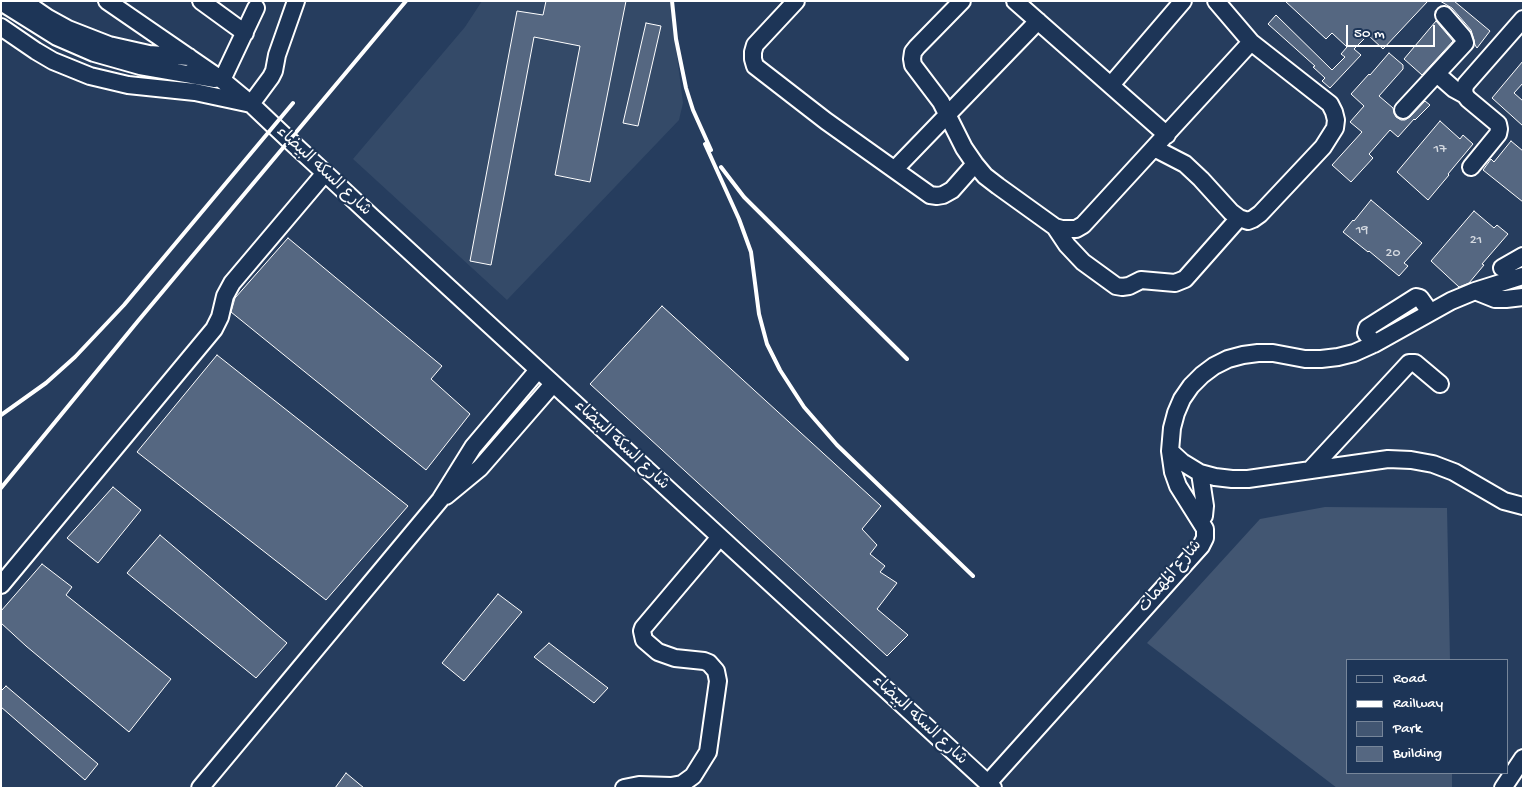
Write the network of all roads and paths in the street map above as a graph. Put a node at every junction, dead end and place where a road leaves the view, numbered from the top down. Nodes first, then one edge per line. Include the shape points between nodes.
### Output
1 (23, 1) edge
2 (107, 1) edge
3 (202, 1) edge
4 (296, 1) edge
5 (962, 1) edge
6 (1015, 1) edge
7 (1183, 1) edge
8 (1216, 1) edge
9 (1, 2) edge
10 (786, 4) edge
11 (256, 8) dead end
12 (1444, 15) dead end
13 (1523, 18) edge
14 (1038, 21) junction
15 (1, 27) edge
16 (245, 33) junction
17 (1251, 42) junction
18 (189, 57) junction
19 (1437, 74) junction
20 (222, 80) junction
21 (1110, 85) junction
22 (1465, 95) junction
23 (251, 104) junction
24 (1403, 110) dead end
25 (948, 114) junction
26 (1167, 135) junction
27 (1154, 148) junction
28 (975, 164) junction
29 (1471, 167) dead end
30 (896, 169) junction
31 (325, 173) junction
32 (1239, 218) junction
33 (1055, 227) junction
34 (1523, 256) edge
35 (1502, 268) dead end
36 (1523, 276) edge
37 (1475, 291) junction
38 (1523, 297) edge
39 (538, 370) junction
40 (553, 384) junction
41 (1440, 384) dead end
42 (1170, 451) junction
43 (1311, 469) junction
44 (1200, 473) junction
45 (440, 500) junction
46 (1523, 506) edge
47 (1200, 520) junction
48 (720, 537) junction
49 (1, 586) edge
50 (1523, 758) edge
51 (990, 786) edge
52 (200, 788) edge
53 (624, 788) edge
54 (1503, 788) edge

1 - 18 street via 68,29 109,45 149,54
2 - 18 street, شارع السكه البيضاء
3 - 16 street
4 - 23 street via 274,71
5 - 25 street via 917,47 912,58 913,65
6 - 14 street
7 - 21 street
8 - 17 street
9 - 20 street via 56,37 94,53 140,66
10 - 30 street via 755,45 755,66
11 - 16 street
12 - 19 street via 1465,43
13 - 22 street via 1466,84
14 - 21 street
14 - 25 street
15 - 23 street via 36,52 90,76
16 - 20 street
17 - 26 street
17 - 32 street via 1324,98 1336,120 1323,147 1260,214 1248,220
18 - 20 street, شارع السكه البيضاء
19 - 22 street
19 - 24 street
20 - 23 street, شارع السكه البيضاء
21 - 26 street
22 - 29 street via 1498,124 1499,129
23 - 31 street, شارع السكه البيضاء
25 - 28 street
25 - 30 street
26 - 27 street
27 - 32 street via 1185,164
27 - 33 street via 1082,225 1069,230
28 - 30 street via 952,190 937,196 930,195
28 - 33 street via 985,176
31 - 39 street, شارع السكه البيضاء
31 - 49 street via 232,284 214,329
32 - 33 street via 1185,279 1174,283 1141,280 1122,287 1082,262
34 - 35 street
36 - 37 street, شارع المهمات
37 - 38 street via 1495,299
37 - 42 street, شارع المهمات via 1374,344 1338,358 1321,360 1258,353 1228,359 1214,366 1191,386 1182,399 1172,428
39 - 40 street, شارع السكه البيضاء
39 - 45 street via 473,448
40 - 45 street via 480,468
40 - 48 street, شارع السكه البيضاء
41 - 43 street via 1415,363 1409,363
42 - 44 street
42 - 47 street, شارع المهمات via 1178,486
43 - 44 street via 1248,479
43 - 46 street via 1388,459 1433,464 1454,472 1504,501
44 - 47 street via 1205,506
45 - 52 street
47 - 51 street, شارع المهمات via 1205,529 1201,546
48 - 51 street, شارع السكه البيضاء
48 - 53 street via 642,631 644,640 658,652 675,658 704,661 716,671 718,681 708,752 693,776 682,784
50 - 54 street

